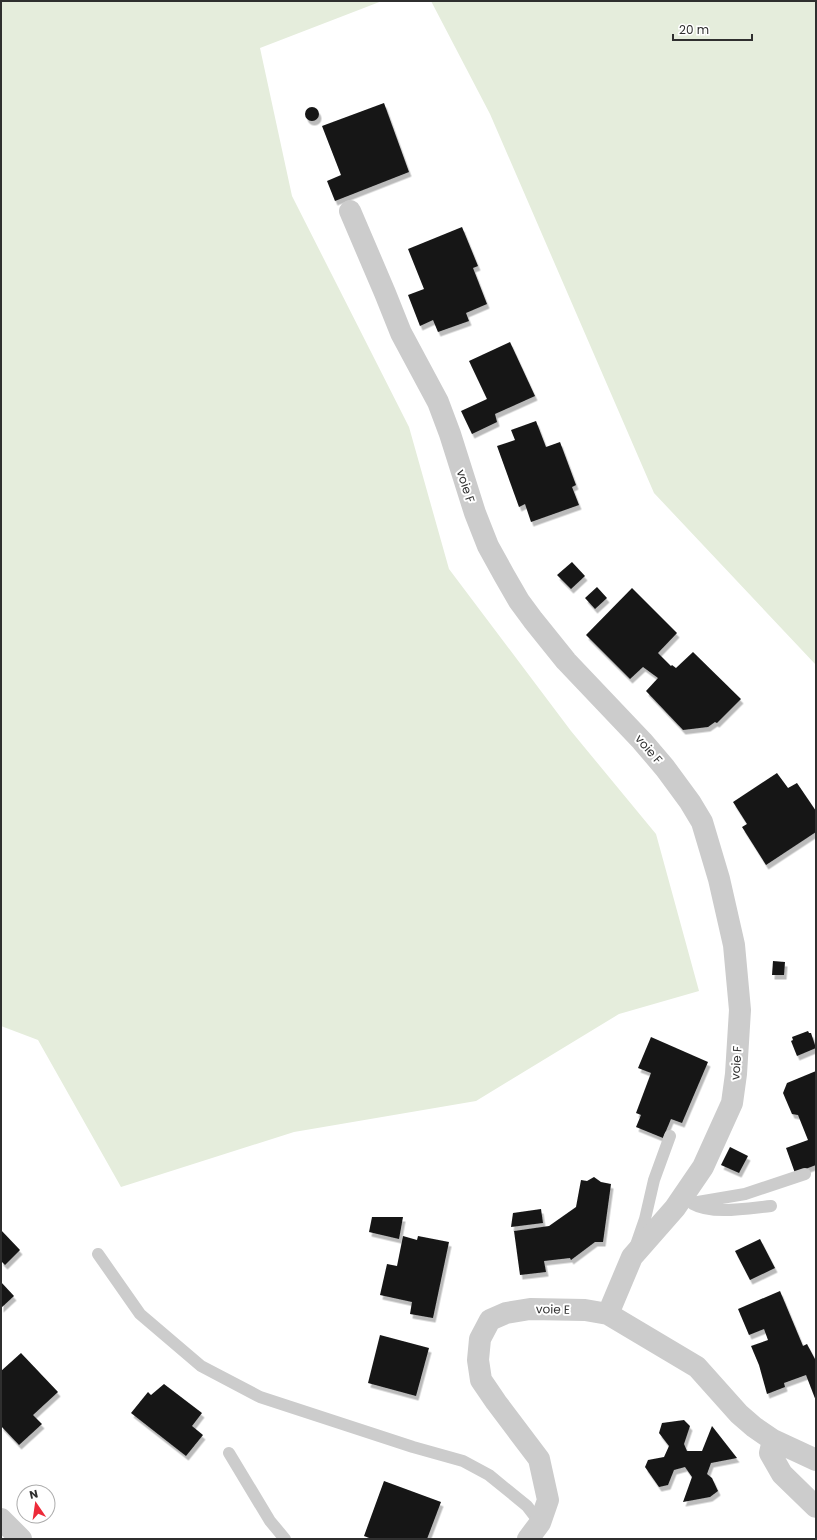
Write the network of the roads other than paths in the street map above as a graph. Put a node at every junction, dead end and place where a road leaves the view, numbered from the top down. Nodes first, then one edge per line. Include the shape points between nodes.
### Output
1 (350, 211) dead end
2 (670, 1136) dead end
3 (806, 1174) dead end
4 (687, 1200) junction
5 (772, 1206) dead end
6 (98, 1254) dead end
7 (632, 1257) junction
8 (608, 1314) junction
9 (772, 1440) junction
10 (229, 1453) dead end
11 (816, 1460) edge
12 (816, 1507) edge
13 (534, 1531) edge
14 (285, 1539) edge

1 - 4 street, voie F via 401,333 438,402 475,513 488,546 504,575 528,614 566,661 665,768 702,822 719,879 734,945 740,1010 732,1103
2 - 7 lane via 654,1180 645,1219
3 - 4 lane via 745,1194
4 - 5 lane via 699,1207 721,1210
4 - 7 street, voie F via 675,1208
6 - 13 lane via 140,1314 201,1366 260,1398 463,1461 489,1475 527,1506
7 - 8 street, voie F
8 - 9 street, voie E via 697,1367 738,1414
8 - 13 street, voie E via 585,1310 530,1309 506,1313 490,1320 480,1338 478,1360 481,1380 539,1459 548,1500
9 - 11 street, voie E
9 - 12 street via 770,1453 782,1474
10 - 14 lane via 270,1520

